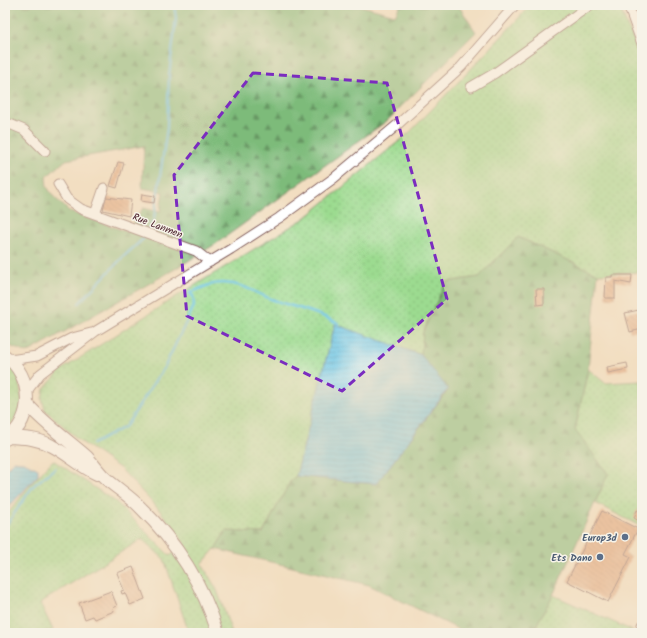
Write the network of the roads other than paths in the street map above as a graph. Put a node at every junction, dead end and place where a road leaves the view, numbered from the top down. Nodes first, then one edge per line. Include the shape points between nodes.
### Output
1 (515, 5) edge
2 (590, 5) edge
3 (628, 5) edge
4 (642, 44) edge
5 (470, 87) dead end
6 (5, 122) edge
7 (45, 151) dead end
8 (58, 184) dead end
9 (104, 188) dead end
10 (95, 214) junction
11 (210, 262) junction
12 (96, 332) junction
13 (8, 358) edge
14 (27, 391) junction
15 (26, 408) junction
16 (7, 438) edge
17 (104, 477) junction
18 (642, 625) edge
19 (218, 633) edge
20 (640, 633) edge

1 - 11 street via 461,67 390,131 322,187
2 - 5 street
3 - 4 street
6 - 7 street via 24,130
8 - 10 street, Rue Lanmen via 67,199 81,209
9 - 10 street
10 - 11 street, Rue Lanmen via 196,251
11 - 12 street
12 - 13 street via 72,338 37,356
12 - 14 street via 40,374
13 - 14 main road via 24,379
14 - 15 main road
15 - 16 main road via 22,422
15 - 17 main road via 86,457
16 - 17 main road via 42,441 91,472
17 - 19 main road via 141,507 181,555 203,594
18 - 20 street

